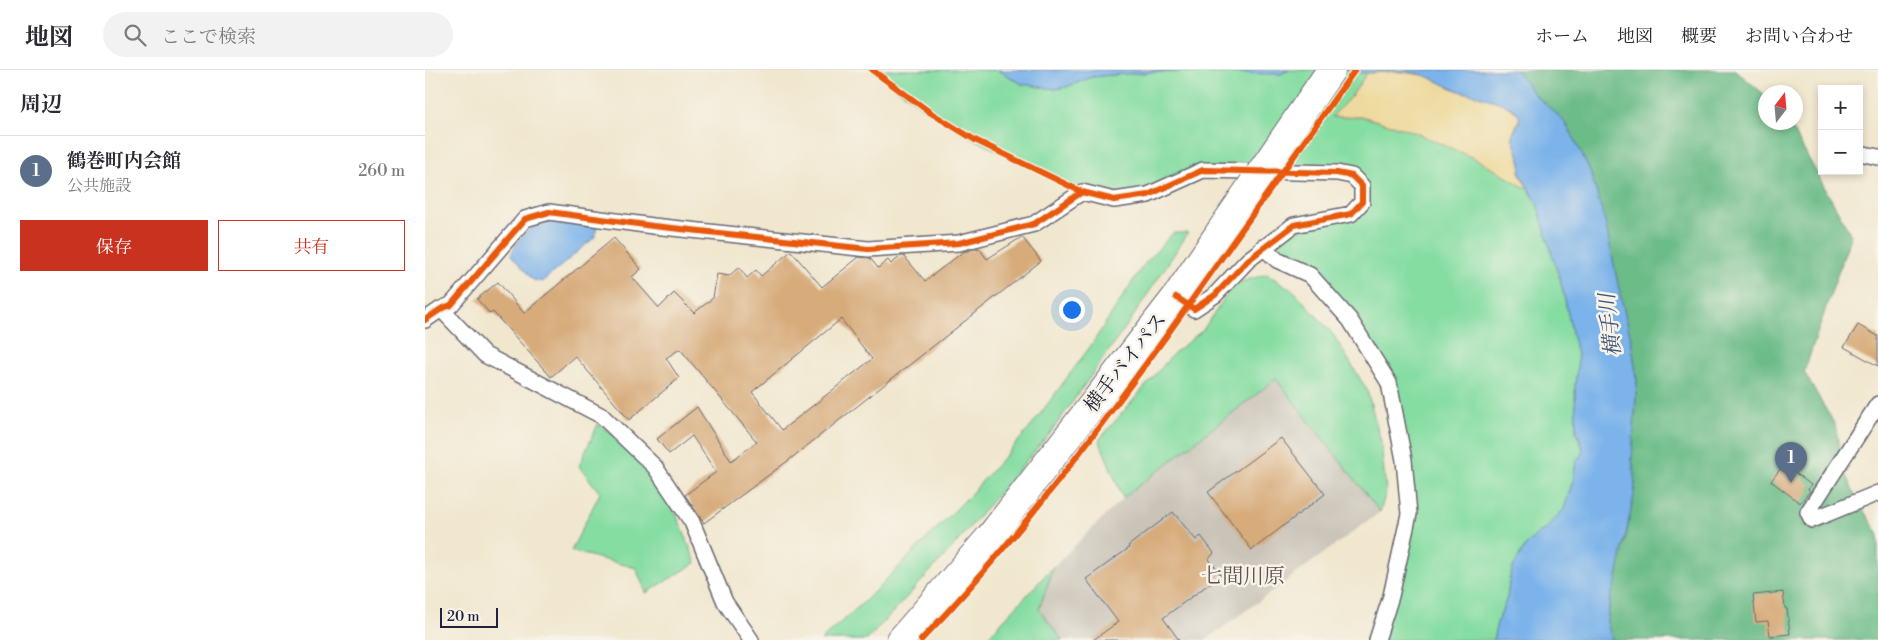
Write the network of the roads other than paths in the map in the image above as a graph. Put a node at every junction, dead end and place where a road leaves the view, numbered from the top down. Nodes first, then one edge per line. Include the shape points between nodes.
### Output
1 (1331, 70) edge
2 (1863, 154) edge
3 (1878, 157) edge
4 (1263, 247) junction
5 (1176, 297) junction
6 (441, 309) junction
7 (425, 320) edge
8 (1878, 404) edge
9 (1878, 493) edge
10 (751, 640) edge
11 (901, 640) edge
12 (1377, 640) edge

1 - 5 highway, 横手バイパス, bridge
2 - 3 street
4 - 5 street via 1215,295 1194,309
4 - 6 street via 1294,225 1351,214 1362,202 1362,186 1352,176 1337,173 1203,170 1148,195 1114,200 1082,192 1034,224 959,243 868,248 549,212 525,219 451,305
4 - 12 street via 1277,260 1310,275 1350,320 1389,383 1404,460 1409,514 1391,596
5 - 11 highway, 横手バイパス via 991,537
6 - 7 street
6 - 10 street via 485,355 602,416 655,467 692,522 725,602
8 - 9 street via 1808,512 1812,520

